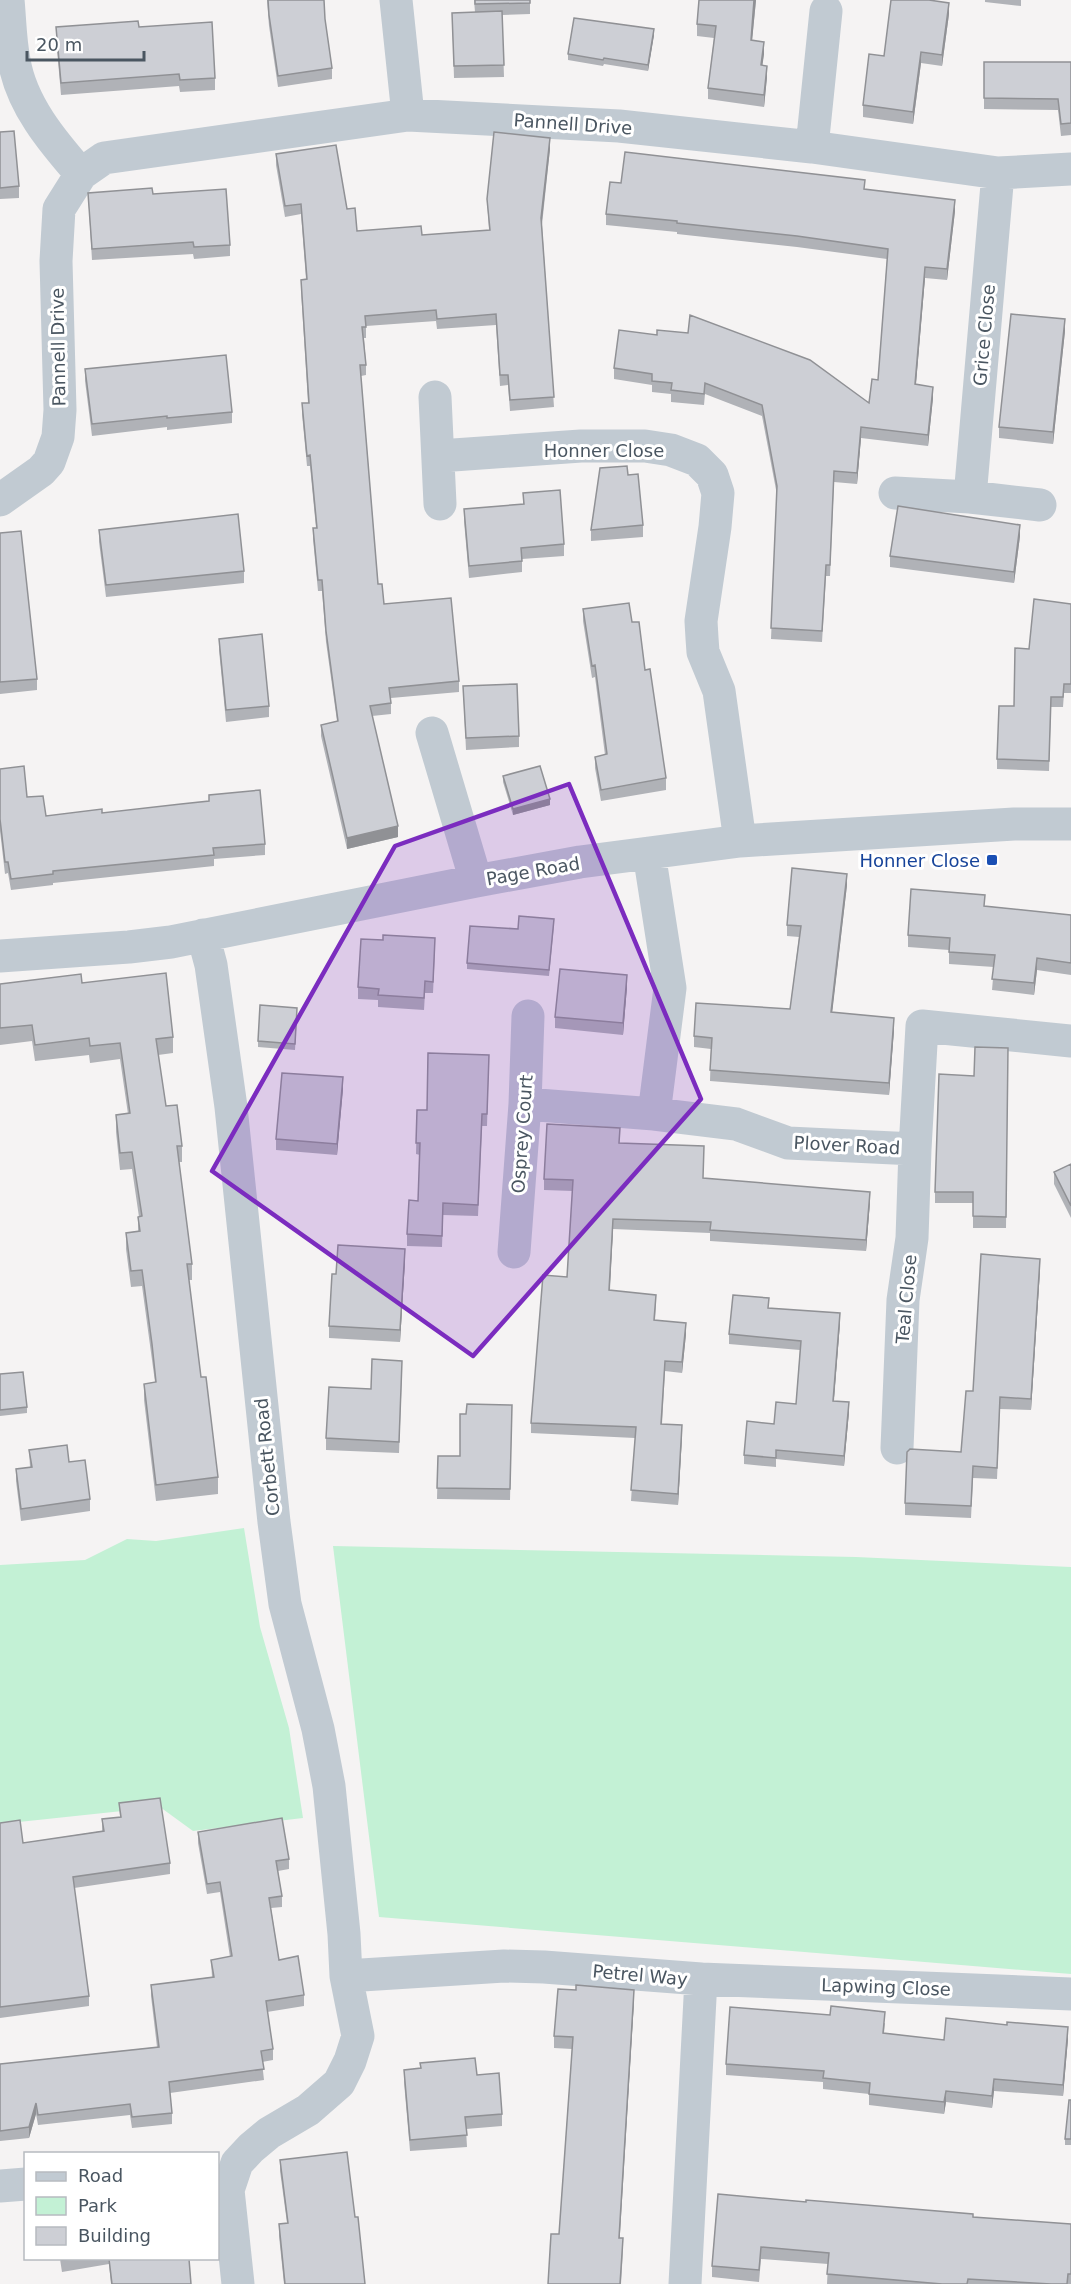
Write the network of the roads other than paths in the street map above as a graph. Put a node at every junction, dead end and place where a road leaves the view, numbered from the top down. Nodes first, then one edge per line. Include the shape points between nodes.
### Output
1 (8, 0) edge
2 (396, 0) edge
3 (829, 4) edge
4 (408, 115) junction
5 (812, 147) junction
6 (1071, 169) edge
7 (998, 173) junction
8 (81, 174) junction
9 (435, 397) dead end
10 (439, 456) junction
11 (895, 494) dead end
12 (970, 497) junction
13 (0, 500) edge
14 (440, 504) dead end
15 (1041, 506) dead end
16 (432, 733) dead end
17 (1071, 824) edge
18 (740, 841) junction
19 (649, 853) junction
20 (476, 881) junction
21 (203, 935) junction
22 (0, 956) edge
23 (528, 1016) dead end
24 (1071, 1041) edge
25 (525, 1104) junction
26 (654, 1114) junction
27 (915, 1149) junction
28 (514, 1252) dead end
29 (897, 1448) dead end
30 (346, 1976) junction
31 (701, 1979) junction
32 (1071, 1994) edge
33 (227, 2163) edge
34 (24, 2184) edge
35 (0, 2186) edge
36 (238, 2284) edge
37 (685, 2284) edge

1 - 8 street via 14,62 24,93 42,126
2 - 4 street
3 - 5 street
4 - 5 street, Pannell Drive via 619,126
4 - 8 street, Pannell Drive via 104,158
5 - 7 street, Pannell Drive
6 - 7 street, Pannell Drive
7 - 12 street, Grice Close
8 - 13 street, Pannell Drive via 59,209 58,437 42,471
9 - 10 street
10 - 14 street
10 - 18 street, Honner Close via 581,446 645,446 697,460 712,475 718,493 701,621 703,652 719,691
11 - 12 street
12 - 15 street
16 - 20 street
17 - 18 street, Page Road
18 - 19 street, Page Road
19 - 20 street, Page Road
19 - 26 street via 670,988
20 - 21 street, Page Road
21 - 22 street, Page Road via 129,947
21 - 30 street, Corbett Road via 211,965 231,1107 285,1604 329,1786
23 - 25 street, Osprey Court
24 - 27 street, Plover Road via 922,1026
25 - 26 street, Plover Road
25 - 28 street, Osprey Court
26 - 27 street, Plover Road via 736,1124 788,1143
27 - 29 street, Teal Close
30 - 31 street, Petrel Way via 504,1966
30 - 33 street, Corbett Road via 358,2036 339,2082 308,2110
31 - 32 street, Lapwing Close
31 - 37 street, Petrel Way
33 - 36 street
34 - 35 street

